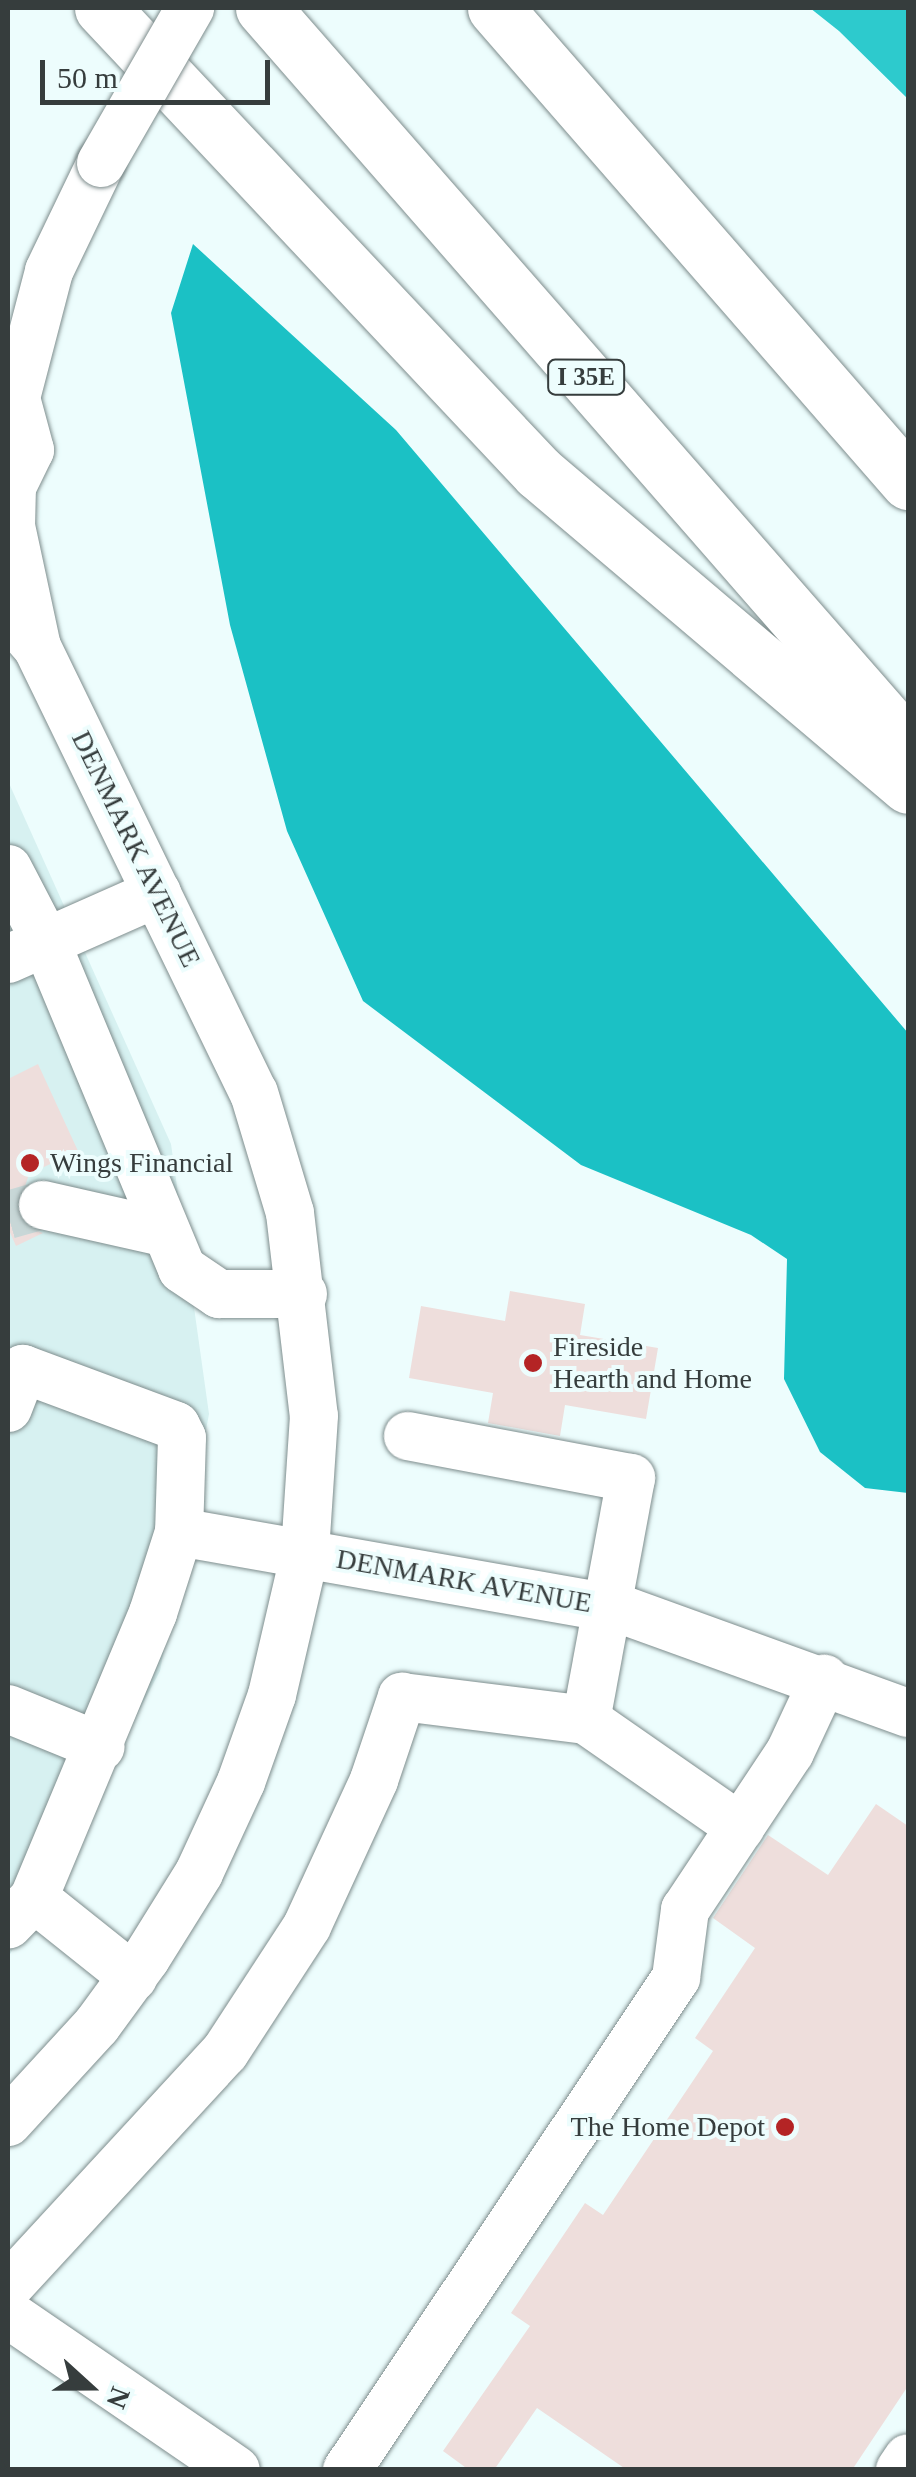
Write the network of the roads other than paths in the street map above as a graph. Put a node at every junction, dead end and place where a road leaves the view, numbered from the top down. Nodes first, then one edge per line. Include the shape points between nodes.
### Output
1 (102, 8) edge
2 (190, 8) edge
3 (235, 8) edge
4 (263, 8) edge
5 (494, 8) edge
6 (449, 220) junction
7 (48, 271) junction
8 (8, 320) edge
9 (12, 395) edge
10 (908, 482) edge
11 (10, 490) edge
12 (22, 630) edge
13 (908, 746) edge
14 (908, 786) edge
15 (8, 869) edge
16 (157, 892) junction
17 (27, 951) edge
18 (43, 1204) tunnel mouth
19 (163, 1232) junction
20 (304, 1294) junction
21 (8, 1408) edge
22 (408, 1436) dead end
23 (179, 1532) junction
24 (304, 1553) junction
25 (610, 1607) junction
26 (824, 1679) junction
27 (8, 1709) edge
28 (908, 1712) edge
29 (586, 1720) junction
30 (101, 1746) junction
31 (740, 1827) junction
32 (21, 1911) edge
33 (133, 1976) junction
34 (8, 2122) edge
35 (8, 2288) edge
36 (8, 2314) edge
37 (908, 2458) edge
38 (236, 2470) edge
39 (347, 2470) edge
40 (900, 2470) edge

1 - 14 highway via 538,472
2 - 7 street, bridge
3 - 6 highway
4 - 6 highway, I 35E
5 - 10 highway
6 - 13 highway, I 35E
7 - 8 street
7 - 9 street
9 - 11 street via 30,450
11 - 12 street, DENMARK AVENUE
12 - 16 street, DENMARK AVENUE
15 - 17 street
16 - 17 street
16 - 20 street, DENMARK AVENUE via 254,1093 290,1213
17 - 19 street
18 - 19 street
19 - 20 street via 182,1270 220,1294
20 - 24 street, DENMARK AVENUE via 314,1416
21 - 23 street via 23,1369 176,1426 182,1438
22 - 25 street via 631,1478
23 - 24 street
23 - 30 street
24 - 25 street, DENMARK AVENUE
24 - 33 street via 272,1694 241,1782 199,1873
25 - 26 street, DENMARK AVENUE
25 - 29 street
26 - 28 street, DENMARK AVENUE
26 - 31 street via 790,1752
27 - 30 street
29 - 31 street
29 - 35 street via 402,1696 374,1780 307,1926 234,2038
30 - 32 street
31 - 39 street via 686,1910 676,1978
32 - 33 street
33 - 34 street
36 - 38 street
37 - 40 street

